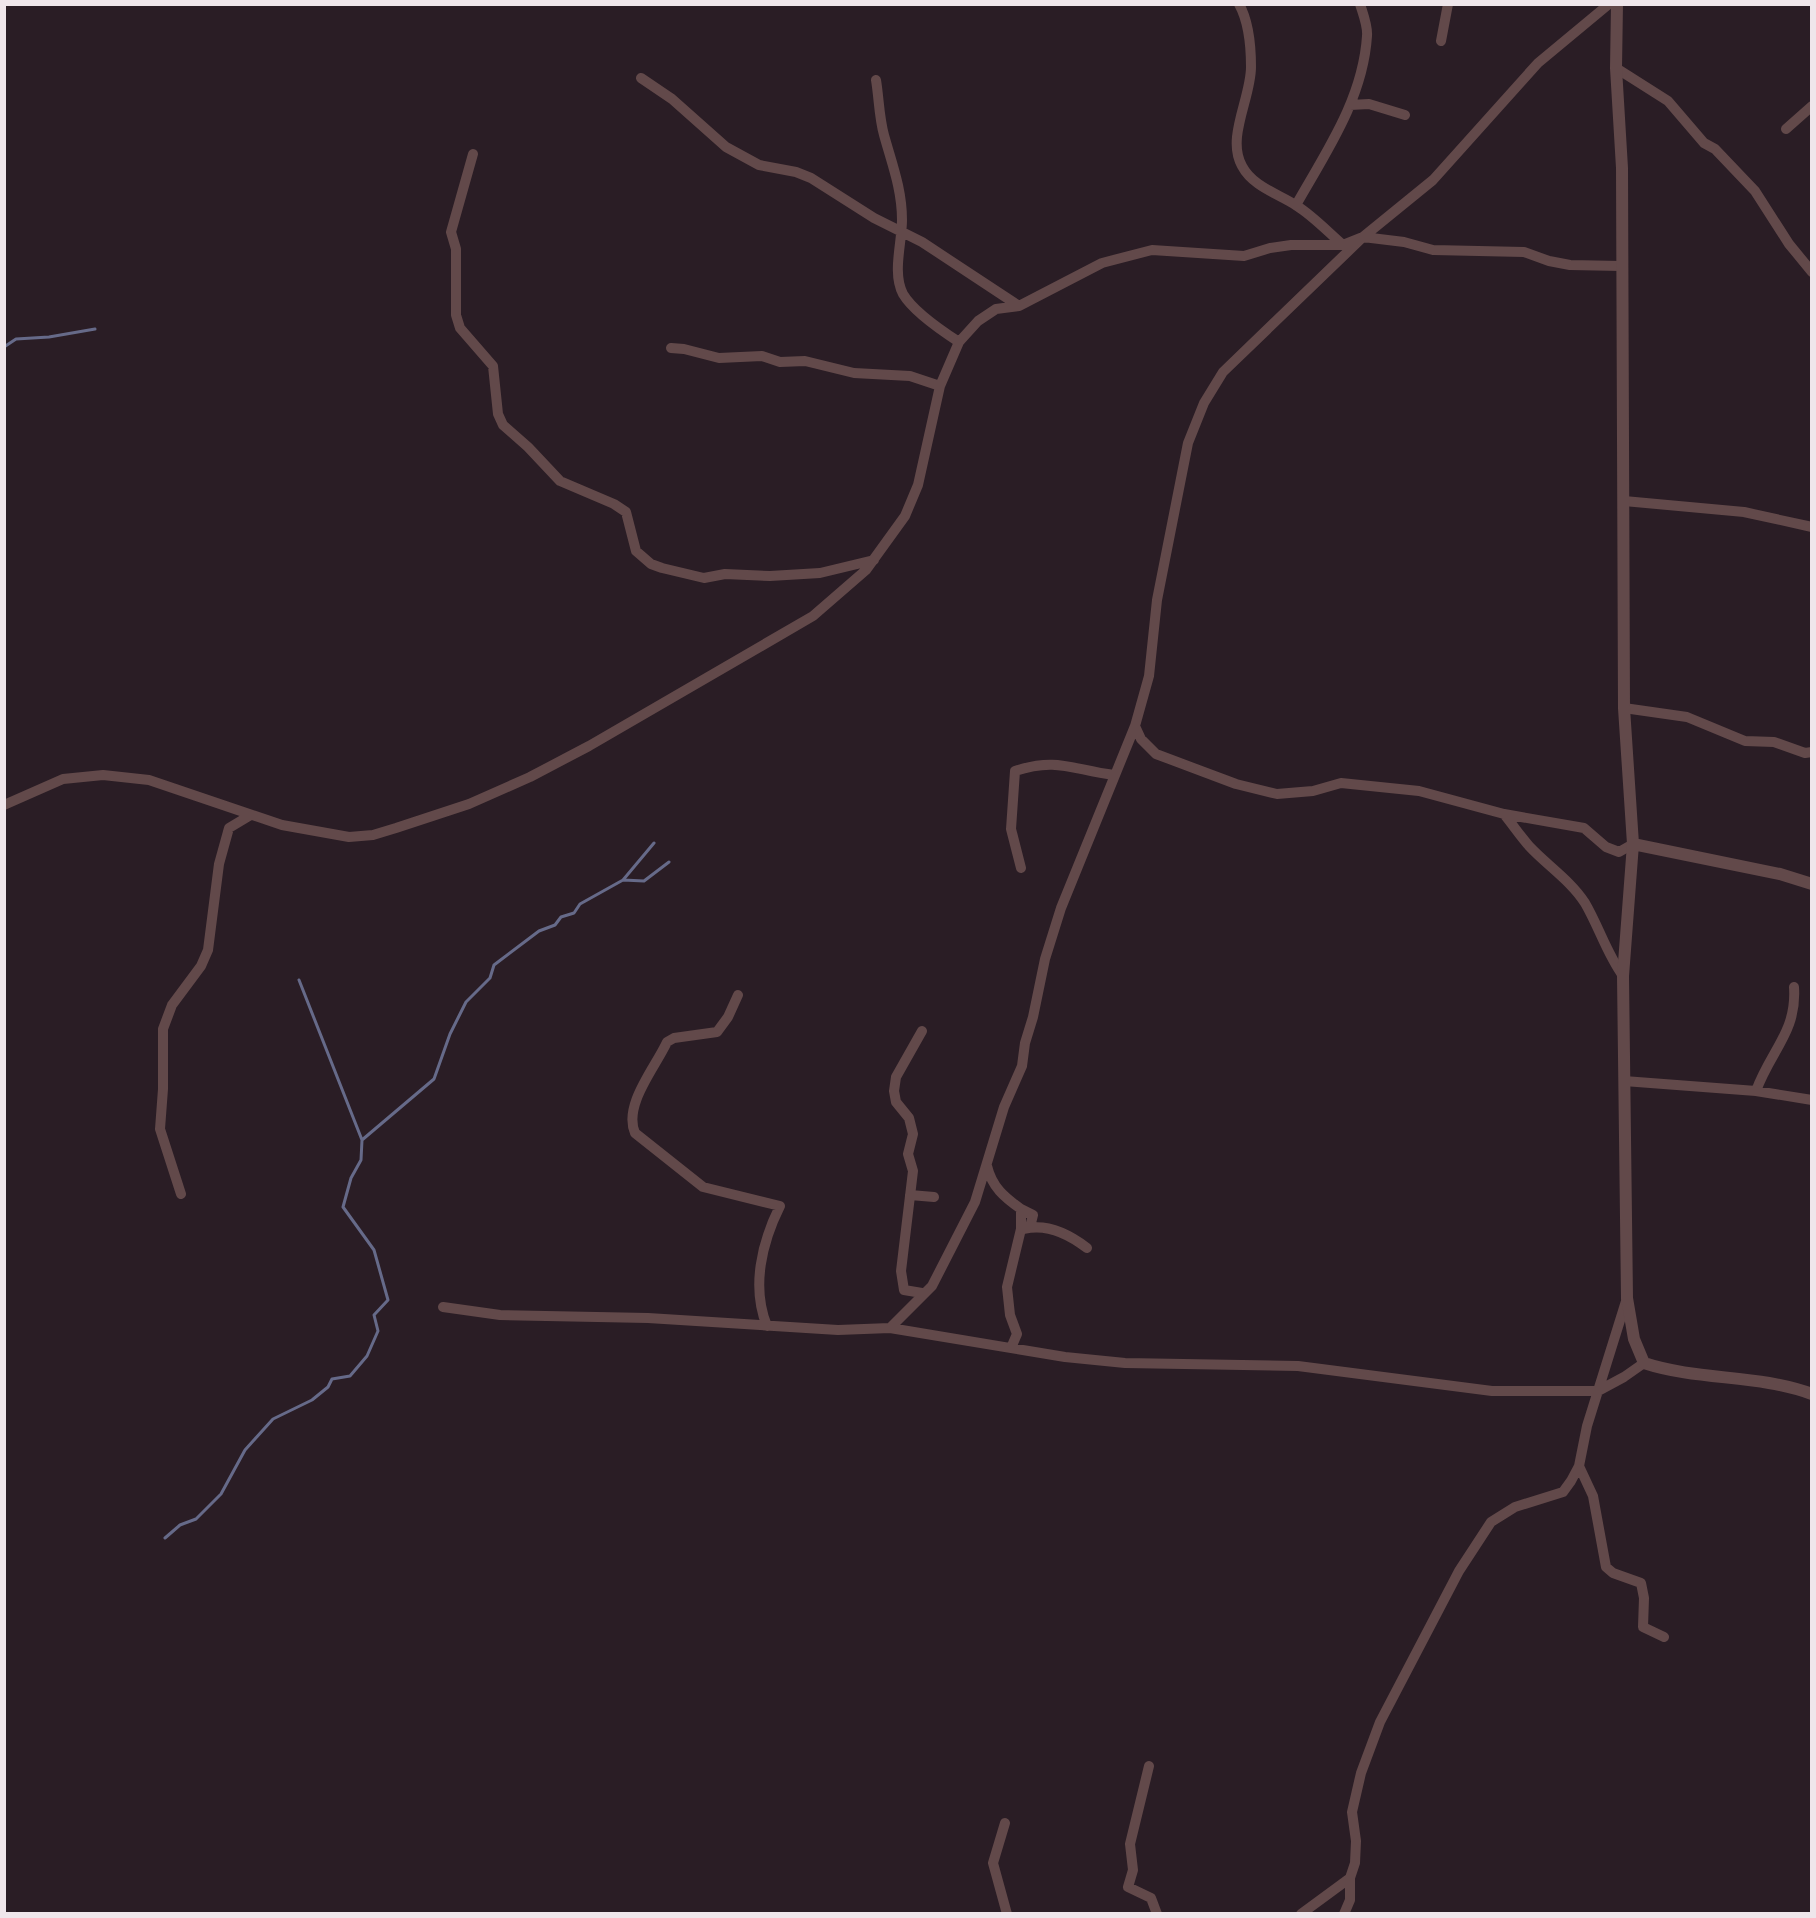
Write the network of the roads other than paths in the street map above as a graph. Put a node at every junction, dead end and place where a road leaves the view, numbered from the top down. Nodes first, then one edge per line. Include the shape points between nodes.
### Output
1 (1239, 4) edge
2 (1360, 4) edge
3 (1448, 4) edge
4 (1609, 4) edge
5 (1617, 4) edge
6 (1441, 41) dead end
7 (1616, 69) junction
8 (641, 78) dead end
9 (876, 80) dead end
10 (1350, 105) junction
11 (1812, 106) edge
12 (1405, 115) dead end
13 (1786, 129) dead end
14 (473, 154) dead end
15 (1296, 205) junction
16 (902, 232) junction
17 (1363, 237) junction
18 (1343, 245) junction
19 (1621, 266) junction
20 (1812, 272) edge
21 (1019, 306) junction
22 (959, 342) junction
23 (671, 348) dead end
24 (940, 386) junction
25 (1624, 501) junction
26 (1812, 527) edge
27 (874, 560) junction
28 (1624, 708) junction
29 (1135, 726) junction
30 (1812, 752) edge
31 (1114, 776) junction
32 (4, 805) edge
33 (1504, 814) junction
34 (249, 816) junction
35 (1633, 844) junction
36 (1021, 868) dead end
37 (1812, 884) edge
38 (1623, 976) junction
39 (1794, 987) dead end
40 (738, 995) dead end
41 (922, 1031) dead end
42 (1624, 1082) junction
43 (1756, 1091) junction
44 (1812, 1100) edge
45 (986, 1161) junction
46 (181, 1194) dead end
47 (910, 1195) junction
48 (934, 1197) dead end
49 (1025, 1228) junction
50 (1088, 1248) dead end
51 (904, 1290) junction
52 (922, 1293) junction
53 (1626, 1298) junction
54 (443, 1307) dead end
55 (907, 1311) junction
56 (767, 1326) junction
57 (890, 1328) junction
58 (1017, 1334) junction
59 (1011, 1348) junction
60 (1023, 1350) junction
61 (1644, 1363) junction
62 (1598, 1391) junction
63 (1812, 1394) edge
64 (1579, 1466) junction
65 (1664, 1637) dead end
66 (1149, 1766) dead end
67 (1005, 1823) dead end
68 (1350, 1878) junction
69 (1007, 1914) edge
70 (1157, 1914) edge
71 (1301, 1914) edge
72 (1344, 1914) edge

1 - 15 street via 1247,26 1251,68 1237,139 1241,165 1250,177
2 - 10 street via 1367,34 1357,90
3 - 6 street
4 - 17 street via 1538,63 1433,180
5 - 7 street
7 - 19 street via 1622,168
7 - 20 street via 1668,100 1704,143 1715,149 1755,191
8 - 16 street via 672,99 726,147 759,165 811,178
9 - 16 street via 884,134 899,184
10 - 12 street via 1369,104
10 - 15 street
11 - 13 street
14 - 27 street via 451,232 456,249 456,315 460,328 493,366 498,414 503,425 551,474 626,513 636,551 651,564 680,574 704,578 725,574 820,573
15 - 18 street
16 - 21 street
16 - 22 street via 898,274 904,295 940,330
17 - 18 street
17 - 19 street via 1433,250 1524,252 1570,265
17 - 29 street via 1223,372 1204,403 1188,443 1157,600 1149,676
18 - 21 street via 1291,244 1244,256 1152,250 1102,263
19 - 25 street
21 - 22 street via 996,309 978,321
22 - 24 street
23 - 24 street via 719,358 762,356 780,362 806,361 854,373 910,376
24 - 27 street via 918,485 904,516
25 - 26 street via 1744,512
25 - 28 street
27 - 34 street via 813,616 589,746 469,804 384,832 349,837
28 - 30 street via 1687,717 1745,741 1774,742
28 - 35 street
29 - 31 street
29 - 33 street via 1156,754 1236,784 1277,794 1346,783 1419,791
31 - 36 street via 1062,763 1035,764 1015,771 1011,829
31 - 45 street via 1061,909 1045,959 1022,1066
32 - 34 street via 63,779 103,775 148,780
33 - 35 street via 1584,828 1606,847 1619,852
33 - 38 street via 1585,904
34 - 46 street via 229,828 219,864 208,950 172,1005 164,1029 160,1129
35 - 37 street
35 - 38 street
38 - 42 street
39 - 43 street via 1796,1008 1792,1023 1764,1069
40 - 56 street via 717,1032 667,1042 634,1100 631,1124 635,1133 703,1187 780,1206 768,1233 760,1279 759,1306
41 - 47 street via 896,1077 894,1091 896,1102 912,1127 908,1154 913,1171
42 - 43 street
42 - 53 street
43 - 44 street
45 - 49 street via 997,1189 1033,1215
45 - 52 street via 975,1202 932,1286
47 - 48 street
47 - 51 street via 901,1271
49 - 50 street via 1068,1234
49 - 58 street via 1007,1287
51 - 52 street
51 - 55 street
52 - 55 street
53 - 61 street via 1634,1339
53 - 62 street
54 - 56 street via 500,1315 648,1318
55 - 57 street
56 - 57 street
57 - 59 street
58 - 59 street
58 - 60 street
59 - 60 street
60 - 62 street via 1125,1363 1298,1366 1492,1391
61 - 62 street
61 - 63 street via 1684,1374 1774,1383
62 - 64 street
64 - 65 street via 1593,1496 1606,1567 1641,1582 1643,1627
64 - 68 street via 1563,1492 1515,1507 1491,1522 1459,1570 1380,1722 1361,1773 1352,1812 1355,1852
66 - 70 street via 1130,1844 1133,1870 1128,1887 1151,1898
67 - 69 street via 993,1863
68 - 71 street
68 - 72 street via 1350,1900

